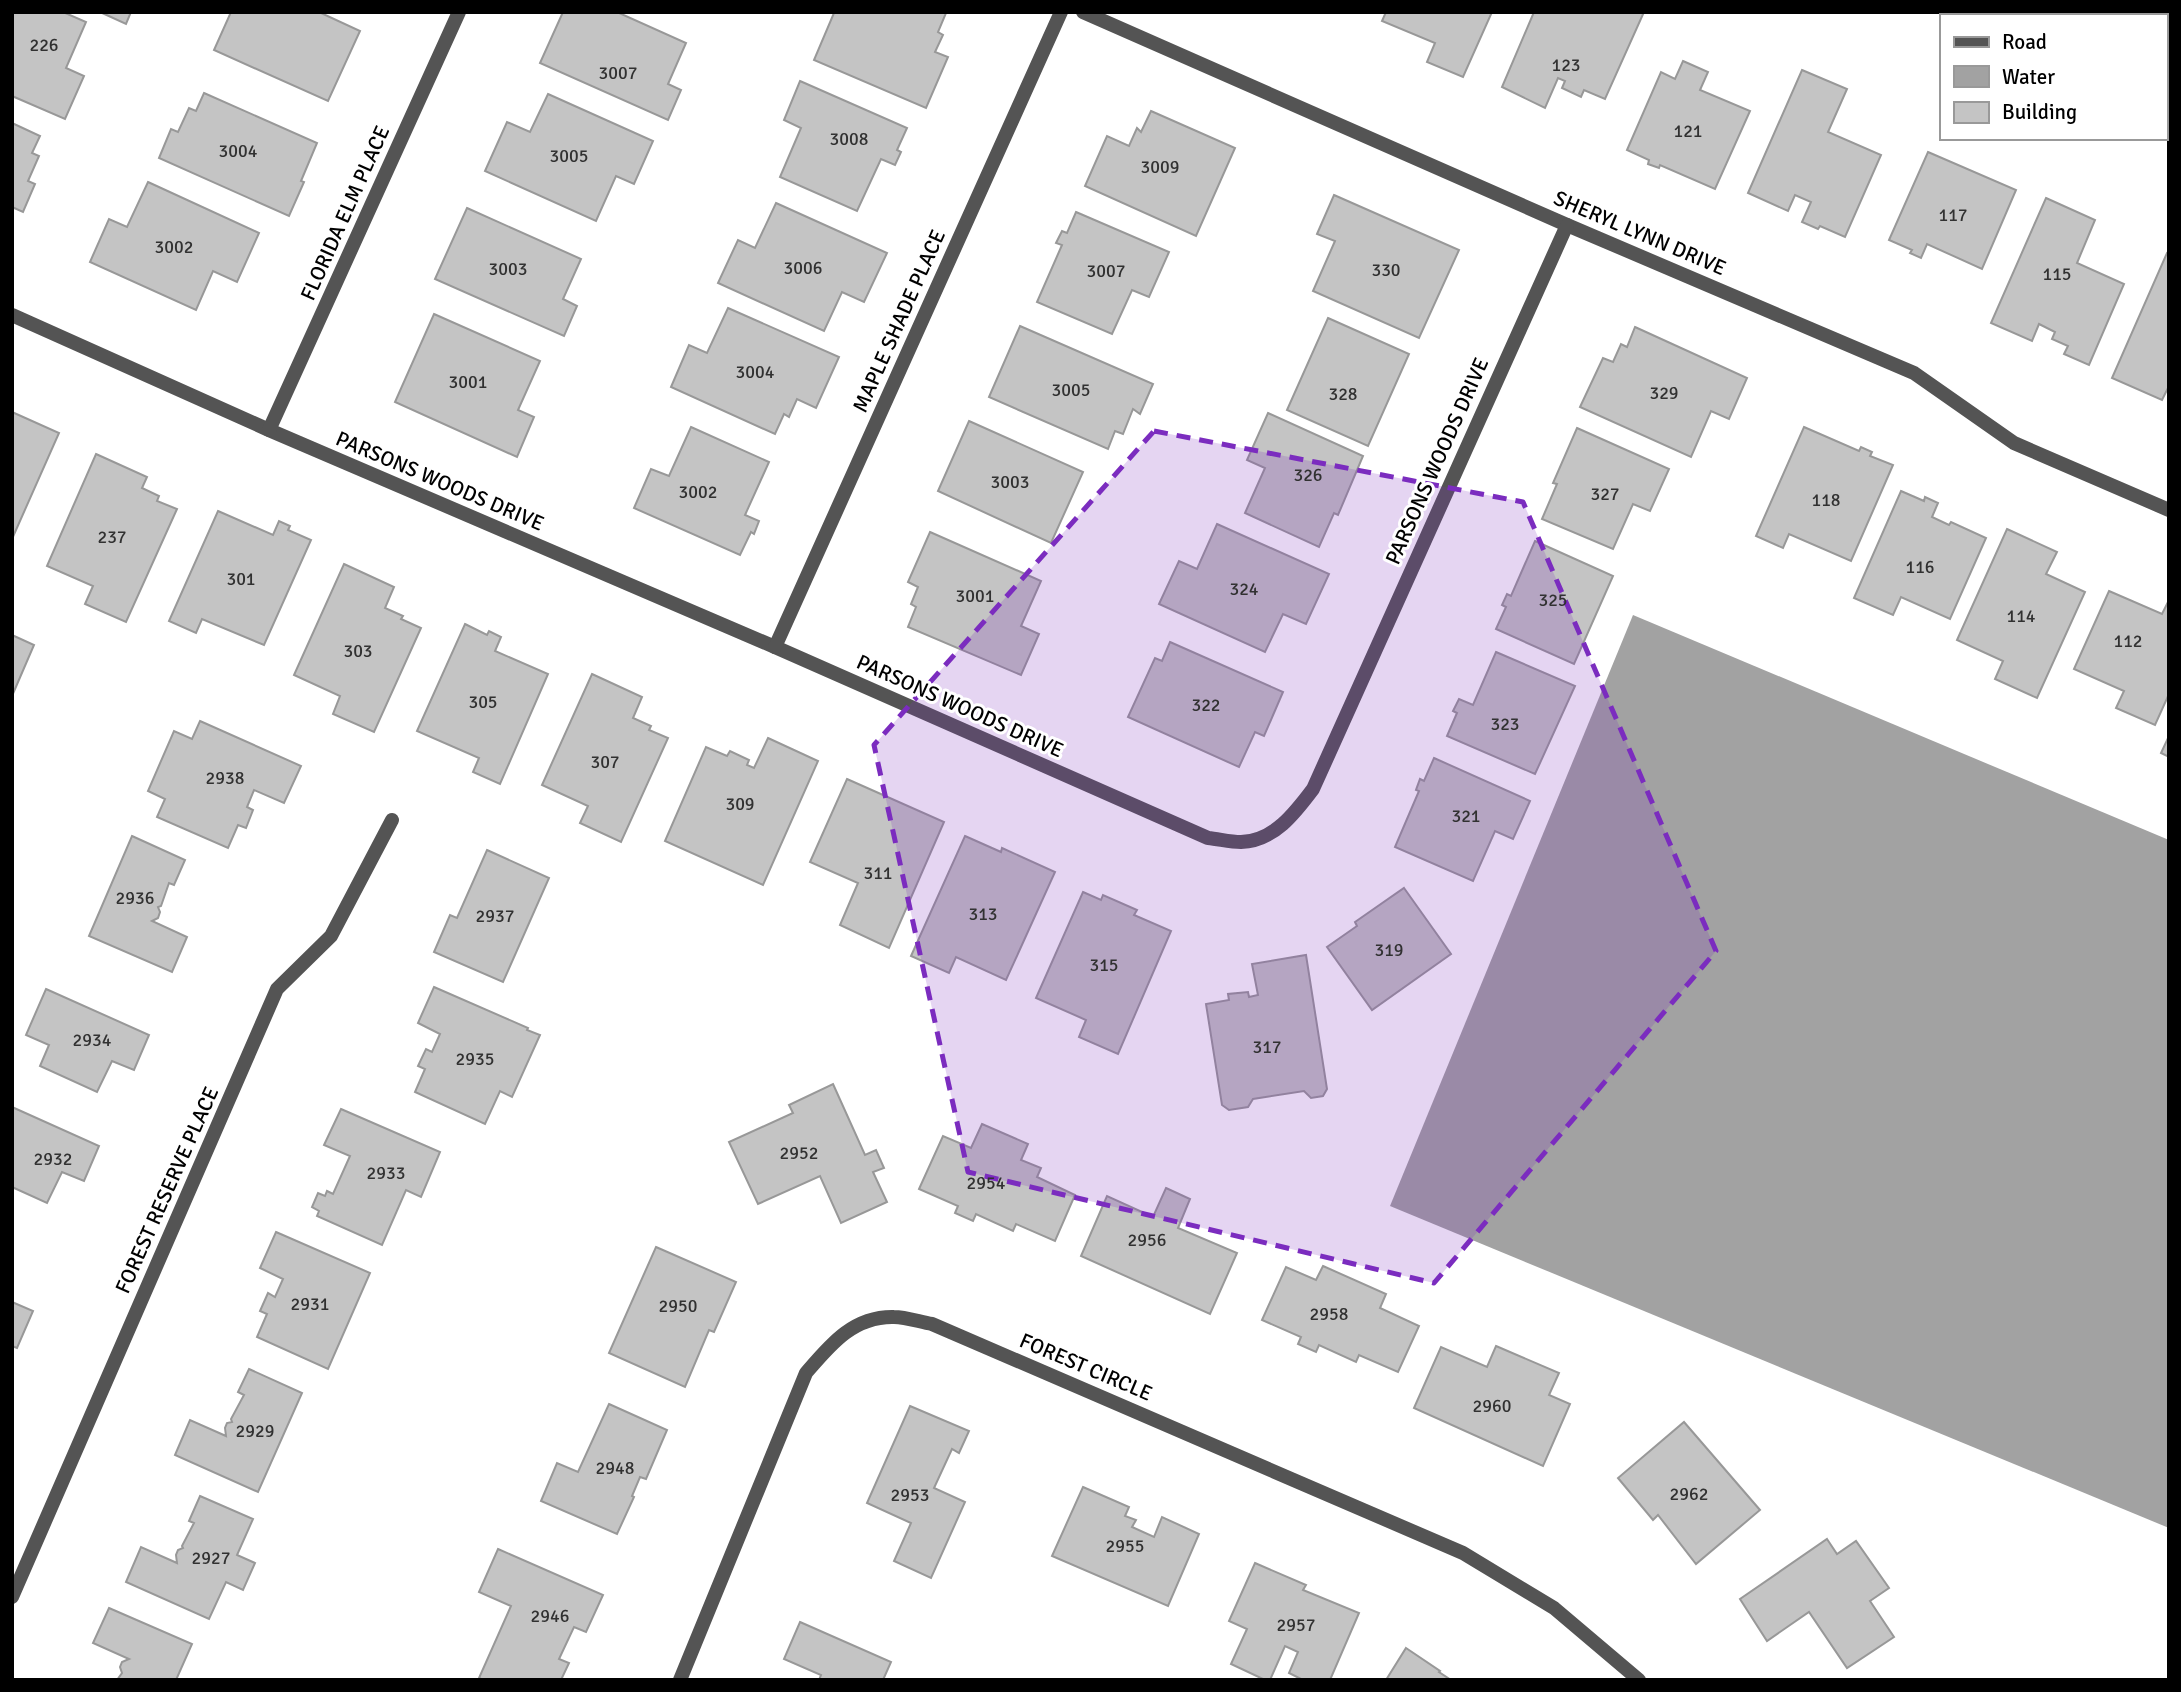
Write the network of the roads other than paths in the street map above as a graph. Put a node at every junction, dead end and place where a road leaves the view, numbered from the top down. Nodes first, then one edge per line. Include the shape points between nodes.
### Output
1 (459, 12) edge
2 (1061, 12) edge
3 (1083, 12) edge
4 (1567, 225) junction
5 (12, 316) edge
6 (269, 430) junction
7 (2169, 510) edge
8 (775, 647) junction
9 (392, 820) dead end
10 (12, 1597) edge
11 (680, 1680) edge
12 (1639, 1680) edge

1 - 6 street, FLORIDA ELM PLACE
2 - 8 street, MAPLE SHADE PLACE
3 - 4 street, SHERYL LYNN DRIVE
4 - 7 street, SHERYL LYNN DRIVE via 1914,373 2014,443
4 - 8 street, PARSONS WOODS DRIVE via 1313,789 1294,814 1271,833 1242,842 1208,838
5 - 6 street, PARSONS WOODS DRIVE
6 - 8 street, PARSONS WOODS DRIVE
9 - 10 street, FOREST RESERVE PLACE via 331,936 277,989
11 - 12 street, FOREST CIRCLE via 806,1373 859,1322 894,1317 932,1324 1463,1553 1554,1608

